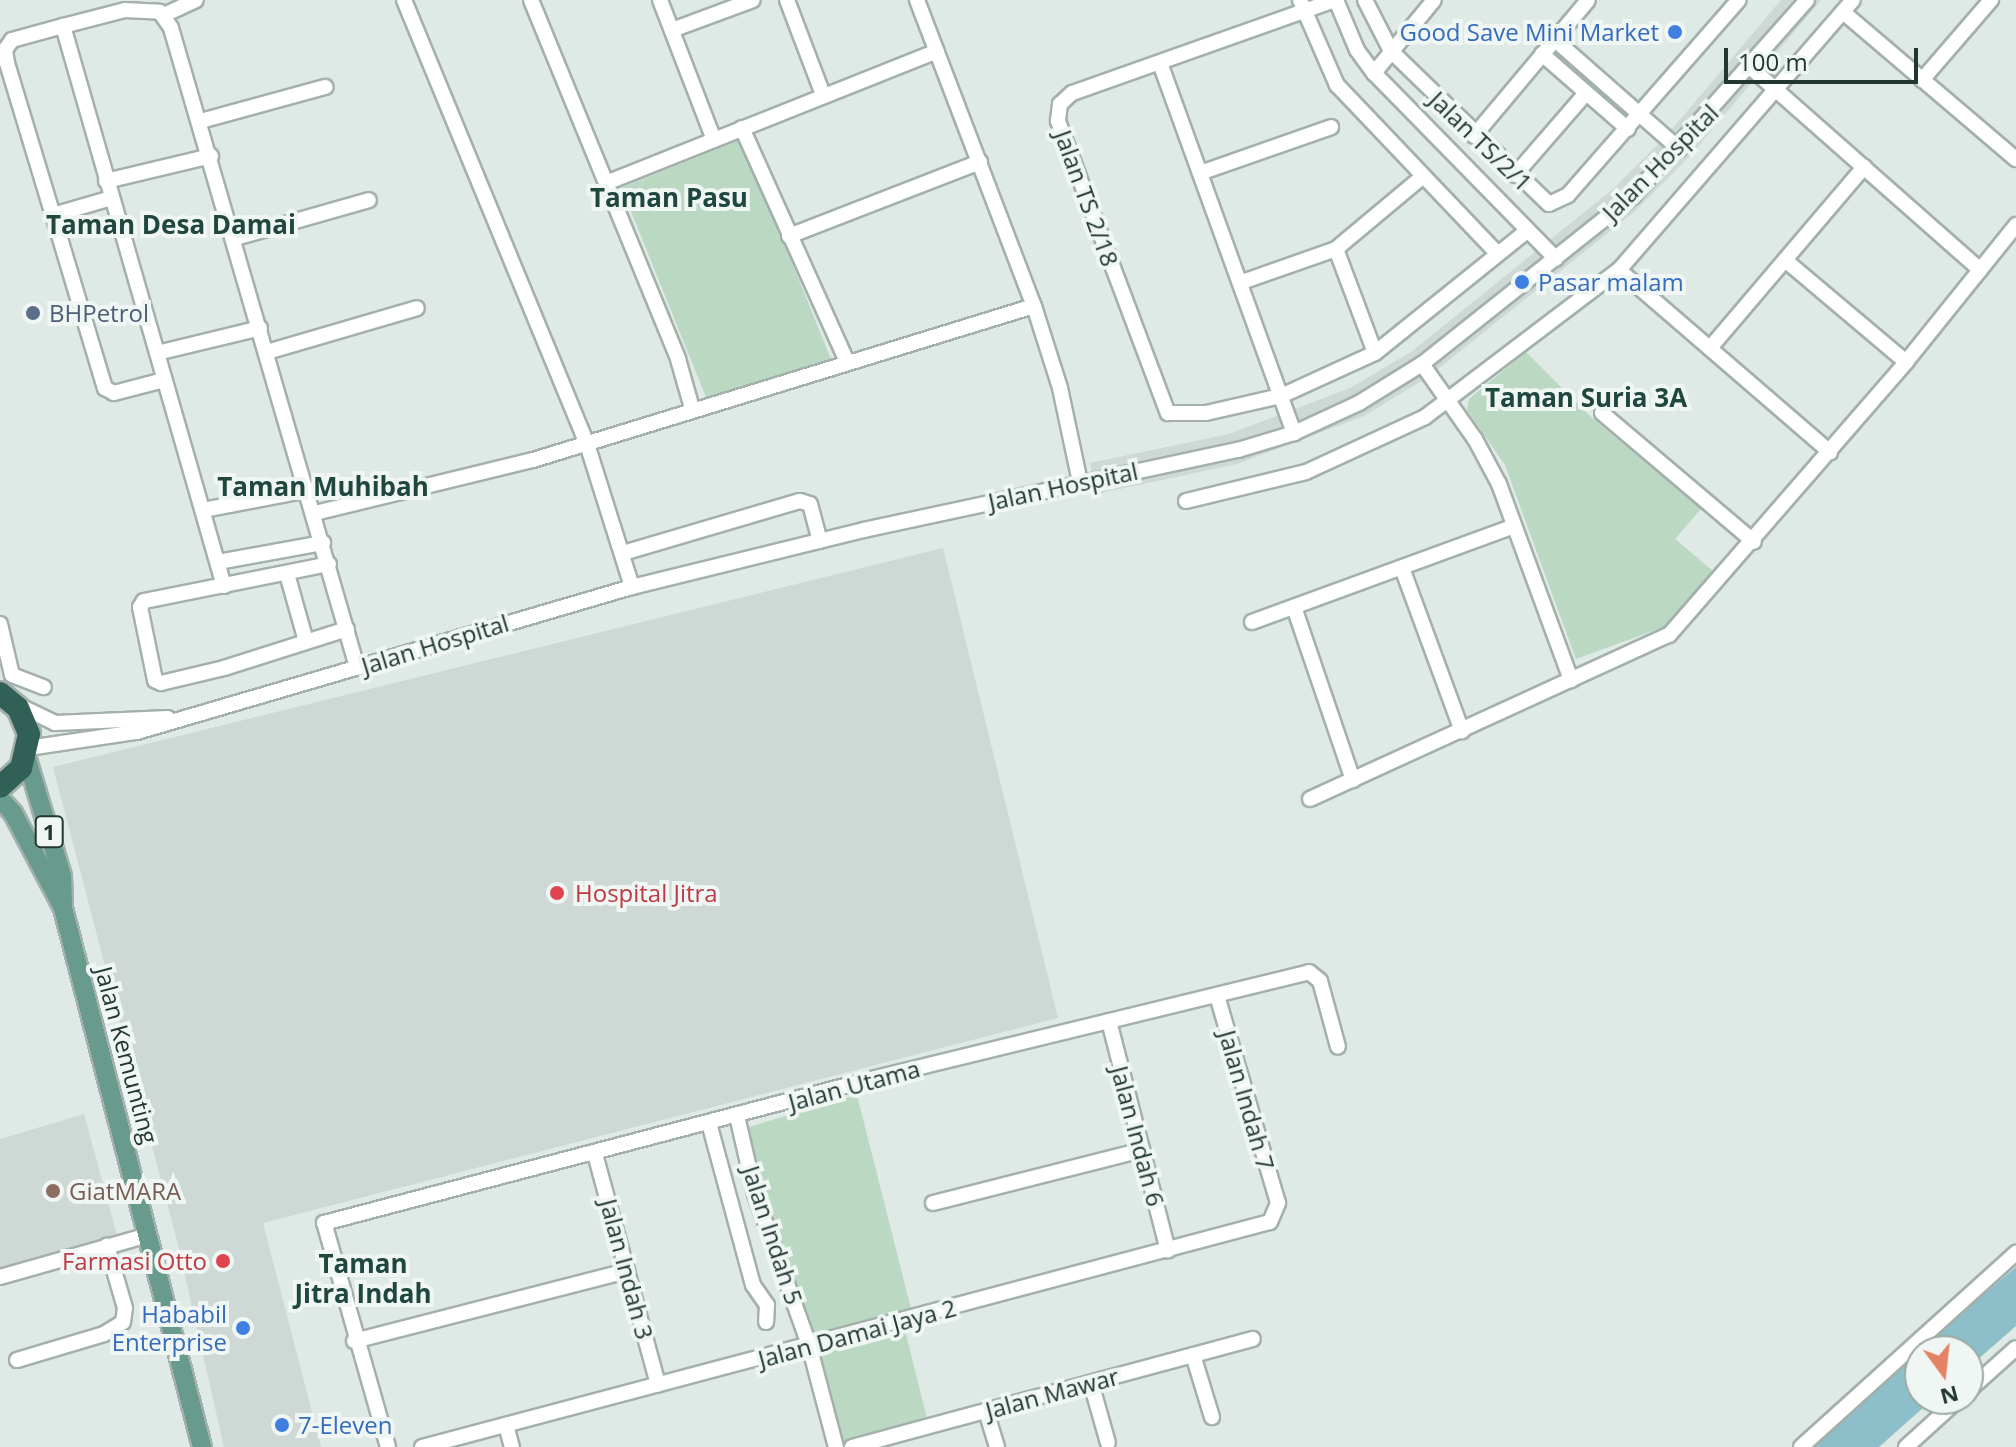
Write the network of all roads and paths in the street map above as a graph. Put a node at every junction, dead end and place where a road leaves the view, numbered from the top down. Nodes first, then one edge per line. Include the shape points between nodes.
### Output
1 (196, 0) edge
2 (404, 0) edge
3 (531, 0) edge
4 (660, 0) edge
5 (753, 0) edge
6 (787, 0) edge
7 (917, 0) edge
8 (1336, 0) edge
9 (1365, 0) edge
10 (1434, 0) edge
11 (1588, 0) edge
12 (1739, 0) edge
13 (1807, 0) edge
14 (1853, 0) edge
15 (1991, 0) edge
16 (1302, 5) edge
17 (1843, 12) junction
18 (164, 15) junction
19 (63, 26) junction
20 (672, 30) junction
21 (1554, 39) junction
22 (937, 51) junction
23 (1391, 51) junction
24 (1542, 54) junction
25 (1160, 63) junction
26 (1750, 67) junction
27 (1374, 73) junction
28 (1922, 80) junction
29 (325, 87) dead end
30 (1775, 89) junction
31 (1586, 93) junction
32 (823, 95) junction
33 (1641, 115) junction
34 (201, 121) junction
35 (1331, 127) dead end
36 (742, 128) junction
37 (1628, 129) junction
38 (1474, 136) junction
39 (2016, 139) edge
40 (714, 140) junction
41 (1679, 149) junction
42 (2011, 155) edge
43 (211, 156) junction
44 (980, 162) junction
45 (1864, 167) junction
46 (1200, 173) junction
47 (1515, 175) junction
48 (1422, 177) junction
49 (106, 181) junction
50 (606, 183) junction
51 (111, 198) junction
52 (369, 200) dead end
53 (53, 215) junction
54 (2016, 225) edge
55 (1528, 230) junction
56 (789, 236) junction
57 (235, 238) junction
58 (1336, 249) junction
59 (1498, 254) junction
60 (1556, 259) junction
61 (1785, 260) junction
62 (1619, 270) junction
63 (1980, 270) junction
64 (1242, 282) junction
65 (1034, 306) junction
66 (417, 308) dead end
67 (260, 328) junction
68 (1710, 348) junction
69 (267, 352) junction
70 (157, 353) junction
71 (1375, 353) junction
72 (847, 362) junction
73 (1906, 362) junction
74 (1422, 364) junction
75 (164, 380) junction
76 (1281, 396) junction
77 (1448, 399) junction
78 (692, 408) junction
79 (1602, 413) dead end
80 (1294, 433) junction
81 (587, 444) junction
82 (1830, 452) junction
83 (1080, 482) junction
84 (309, 490) junction
85 (1186, 501) dead end
86 (203, 510) junction
87 (315, 513) junction
88 (1514, 526) junction
89 (820, 541) junction
90 (1754, 542) junction
91 (323, 543) junction
92 (623, 553) junction
93 (218, 562) junction
94 (329, 564) junction
95 (1402, 568) junction
96 (287, 574) junction
97 (224, 586) junction
98 (632, 587) junction
99 (1294, 607) junction
100 (1252, 622) dead end
101 (0, 624) edge
102 (347, 629) junction
103 (306, 641) junction
104 (357, 667) junction
105 (1571, 680) junction
106 (44, 687) dead end
107 (4, 696) edge
108 (178, 718) junction
109 (1462, 731) junction
110 (27, 752) junction
111 (1353, 780) junction
112 (0, 787) edge
113 (0, 799) edge
114 (1310, 799) dead end
115 (63, 908) junction
116 (1217, 996) junction
117 (1109, 1021) junction
118 (1338, 1047) dead end
119 (737, 1116) junction
120 (709, 1123) junction
121 (1142, 1150) junction
122 (595, 1154) junction
123 (755, 1194) junction
124 (730, 1200) junction
125 (933, 1203) dead end
126 (1278, 1203) joint
127 (148, 1235) junction
128 (107, 1246) junction
129 (1168, 1251) junction
130 (2016, 1253) edge
131 (627, 1271) junction
132 (0, 1277) edge
133 (766, 1322) dead end
134 (1253, 1339) dead end
135 (354, 1341) junction
136 (809, 1345) junction
137 (2016, 1348) edge
138 (1193, 1355) junction
139 (17, 1360) dead end
140 (1984, 1377) edge
141 (1091, 1383) junction
142 (658, 1385) junction
143 (986, 1411) junction
144 (1941, 1415) edge
145 (1212, 1417) dead end
146 (506, 1425) junction
147 (882, 1443) edge
148 (1108, 1443) dead end
149 (202, 1447) edge
150 (388, 1447) edge
151 (422, 1447) edge
152 (512, 1447) edge
153 (836, 1447) edge
154 (852, 1447) edge
155 (997, 1447) edge
156 (1801, 1447) edge
157 (1906, 1447) edge

1 - 18 street
2 - 81 street
3 - 50 street
4 - 20 street
5 - 20 street
6 - 32 street
7 - 22 street
8 - 16 street, Jalan TS 2/18
8 - 27 street via 1357,50
9 - 23 street, Jalan TS/2/1
10 - 23 street
11 - 21 street
12 - 33 street, Jalan TS/2/1
13 - 26 street, Jalan Hospital
14 - 17 street
15 - 28 street
16 - 25 street, Jalan TS 2/18
16 - 48 street via 1337,85
17 - 28 street
17 - 30 street
18 - 19 street via 125,10
18 - 34 street
19 - 49 street
19 - 53 street via 12,40 5,50
20 - 40 street
21 - 24 street
21 - 33 street
22 - 32 street
22 - 44 street
23 - 27 street
23 - 38 street, Jalan TS/2/1
24 - 31 street
24 - 38 street
25 - 46 street
25 - 76 street, Jalan TS 2/18 via 1072,93 1060,104 1058,121 1164,409 1183,416
26 - 30 street
26 - 41 street, Jalan Hospital
27 - 55 street
28 - 42 street
29 - 34 street
30 - 45 street
30 - 62 street
31 - 37 street
31 - 47 street
32 - 36 street
33 - 37 street, Jalan TS/2/1
33 - 41 street
34 - 43 street
35 - 46 street
36 - 40 street
36 - 56 street
37 - 47 street, Jalan TS/2/1 via 1560,202 1544,203
38 - 47 street, Jalan TS/2/1
39 - 42 street
40 - 50 street
41 - 60 street, Jalan Hospital via 1633,196
43 - 49 street
43 - 57 street
44 - 56 street
44 - 65 street
45 - 61 street
45 - 63 street
46 - 64 street
48 - 58 street
48 - 59 street
49 - 51 street
50 - 78 street
51 - 53 street
51 - 70 street
52 - 57 street
53 - 75 street via 105,388 114,393
54 - 63 street
55 - 59 street, Jalan TS 2/18
55 - 60 street
56 - 72 street
57 - 67 street
58 - 64 street
58 - 71 street
59 - 71 street, Jalan TS 2/18
60 - 74 street, Jalan Hospital
61 - 68 street
61 - 73 street
62 - 68 street
62 - 77 street
63 - 73 street
64 - 76 street
65 - 72 street
65 - 83 street via 1060,388
66 - 69 street
67 - 69 street
67 - 70 street
68 - 82 street
69 - 84 street
70 - 75 street
71 - 76 street, Jalan TS 2/18
72 - 78 street
73 - 82 street
74 - 77 street
74 - 80 street, Jalan Hospital via 1359,403
75 - 86 street
76 - 80 street
77 - 85 street via 1396,435 1328,464
77 - 88 street via 1492,469
78 - 81 street
79 - 90 street
80 - 83 street, Jalan Hospital via 1238,450
81 - 87 street
81 - 92 street
82 - 90 street
83 - 89 street, Jalan Hospital
84 - 86 street
84 - 87 street
86 - 93 street
87 - 91 street
88 - 95 street
88 - 105 street
89 - 92 street via 810,504 800,501
89 - 98 street, Jalan Hospital
90 - 105 street via 1669,635
91 - 93 street
91 - 94 street
92 - 98 street
93 - 97 street
94 - 96 street
94 - 102 street
95 - 99 street
95 - 109 street
96 - 97 street
96 - 103 street
97 - 103 street via 149,599 140,607 158,682
98 - 104 street, Jalan Hospital
99 - 100 street
99 - 111 street
101 - 106 street via 12,675
102 - 103 street
102 - 104 street
104 - 108 street, Jalan Hospital
105 - 109 street
107 - 108 street, Jalan Hospital via 55,723
107 - 110 highway, 1 via 25,720
108 - 110 street, Jalan Hospital via 137,732
109 - 111 street
110 - 112 highway
110 - 115 main road, Jalan Kemunting / 1 via 62,876
111 - 114 street
113 - 115 main road, Jalan Kemunting / 1 via 13,813
115 - 127 main road, Jalan Kemunting / 1
116 - 117 street, Jalan Utama
116 - 118 street, Jalan Utama via 1314,973
116 - 126 street, Jalan Indah 7
117 - 119 street, Jalan Utama
117 - 121 street, Jalan Indah 6
119 - 120 street, Jalan Utama
119 - 123 street, Jalan Indah 5
120 - 122 street, Jalan Utama
120 - 124 street
121 - 125 street
121 - 129 street, Jalan Indah 6
122 - 131 street, Jalan Indah 3
122 - 135 street, Jalan Utama via 321,1228
123 - 124 street
123 - 136 street, Jalan Indah 5
124 - 133 street via 753,1285 767,1305
126 - 129 street, Jalan Damai Jaya 2 via 1276,1217 1262,1226
127 - 128 street
127 - 149 main road, Jalan Kemunting / 1
128 - 132 street
128 - 139 street via 125,1308 123,1322 104,1334
129 - 136 street, Jalan Damai Jaya 2
130 - 156 street
131 - 135 street
131 - 142 street, Jalan Indah 3
134 - 138 street, Jalan Mawar
135 - 150 street
136 - 142 street, Jalan Damai Jaya 2
136 - 153 street, Jalan Indah 5
137 - 140 street
138 - 141 street, Jalan Mawar
138 - 145 street
141 - 143 street, Jalan Mawar
141 - 148 street
142 - 146 street, Jalan Damai Jaya 2
143 - 147 street, Jalan Mawar
143 - 155 street
144 - 157 street
146 - 151 street, Jalan Damai Jaya 2
146 - 152 street
147 - 154 street, Jalan Mawar

